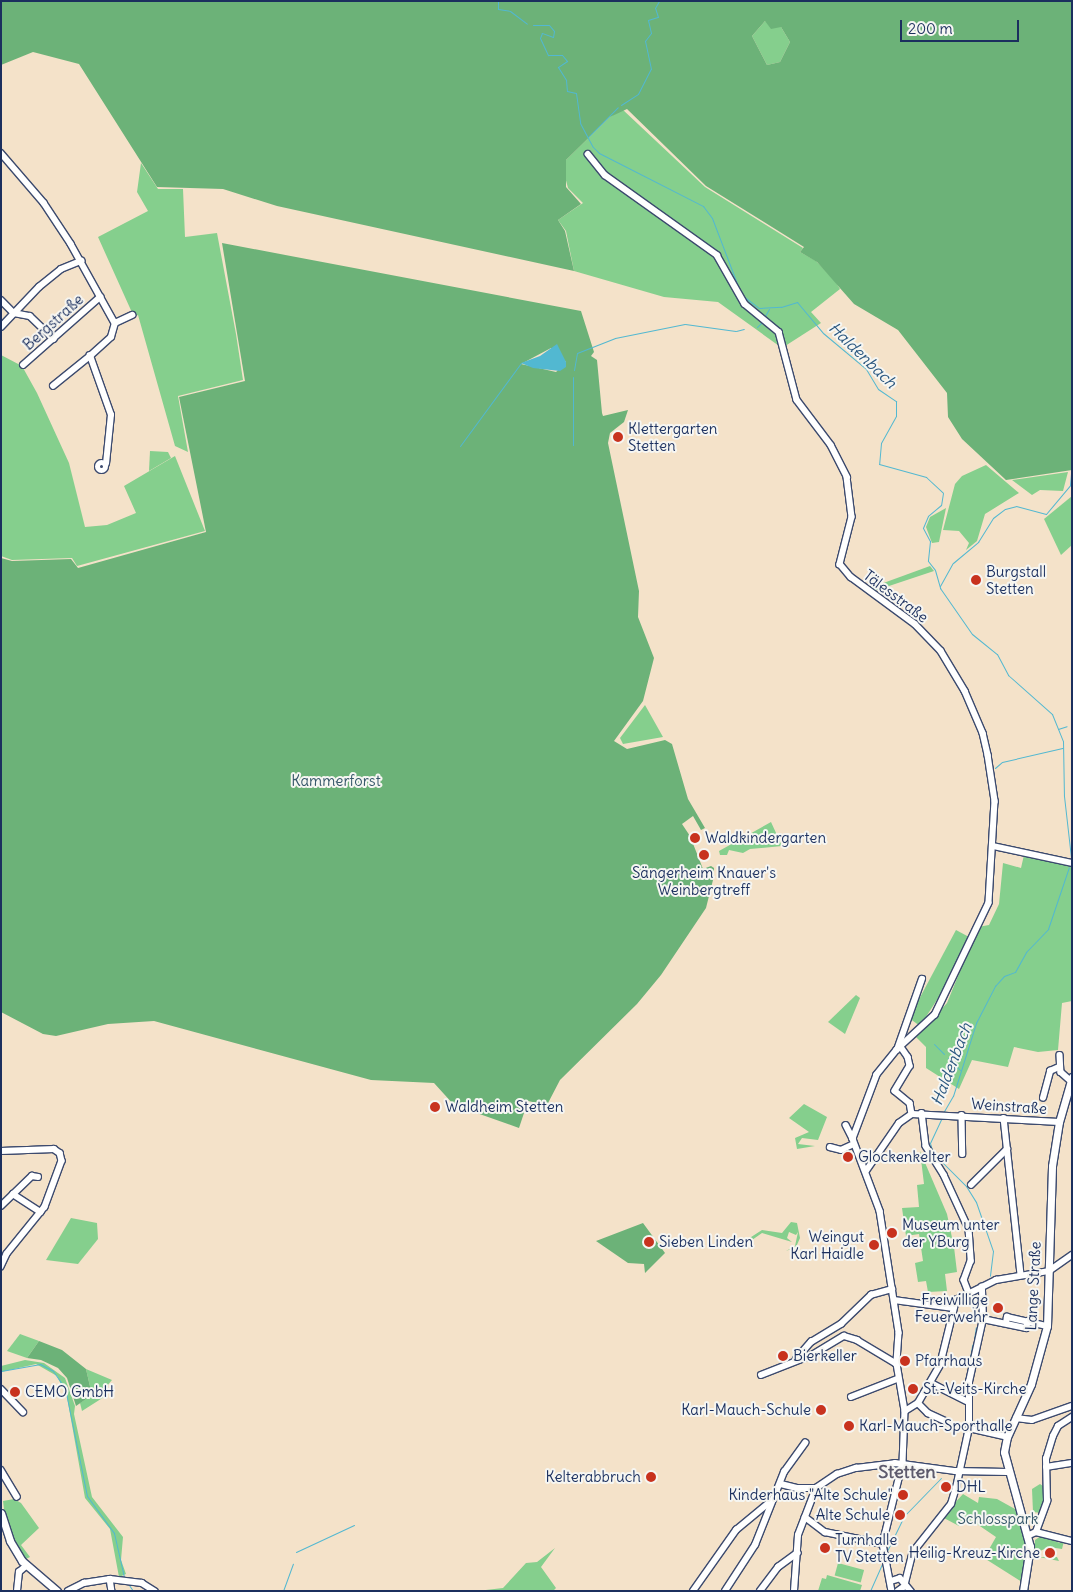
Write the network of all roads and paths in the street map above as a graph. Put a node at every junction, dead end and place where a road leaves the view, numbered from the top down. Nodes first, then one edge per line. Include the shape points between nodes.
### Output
1 (1, 153) edge
2 (588, 154) dead end
3 (81, 261) junction
4 (100, 297) junction
5 (1, 300) edge
6 (14, 313) junction
7 (132, 315) dead end
8 (116, 324) junction
9 (1, 327) edge
10 (54, 339) junction
11 (90, 356) junction
12 (23, 366) dead end
13 (53, 386) dead end
14 (106, 464) dead end
15 (993, 846) junction
16 (1072, 863) edge
17 (922, 979) dead end
18 (899, 1049) junction
19 (1060, 1055) dead end
20 (1059, 1067) junction
21 (1071, 1078) edge
22 (1069, 1095) edge
23 (1043, 1098) dead end
24 (922, 1113) junction
25 (912, 1114) junction
26 (962, 1115) junction
27 (1004, 1118) junction
28 (1059, 1122) junction
29 (846, 1125) dead end
30 (853, 1142) junction
31 (830, 1147) dead end
32 (1007, 1149) junction
33 (1, 1151) edge
34 (962, 1154) dead end
35 (866, 1171) junction
36 (38, 1177) dead end
37 (971, 1185) dead end
38 (13, 1194) junction
39 (1, 1206) edge
40 (41, 1212) junction
41 (1072, 1255) edge
42 (1, 1268) edge
43 (1049, 1271) junction
44 (1021, 1275) junction
45 (982, 1287) junction
46 (892, 1289) junction
47 (969, 1293) junction
48 (894, 1300) junction
49 (954, 1308) junction
50 (984, 1319) junction
51 (1047, 1326) junction
52 (794, 1362) junction
53 (896, 1364) junction
54 (760, 1375) dead end
55 (897, 1379) junction
56 (932, 1384) junction
57 (1, 1389) edge
58 (851, 1397) dead end
59 (967, 1401) junction
60 (918, 1403) junction
61 (1072, 1406) edge
62 (905, 1411) junction
63 (23, 1412) dead end
64 (1072, 1417) edge
65 (1016, 1418) junction
66 (948, 1422) dead end
67 (969, 1428) junction
68 (1007, 1437) junction
69 (805, 1444) dead end
70 (903, 1463) junction
71 (1072, 1463) edge
72 (1046, 1467) junction
73 (1, 1470) edge
74 (958, 1471) junction
75 (1007, 1472) junction
76 (781, 1484) junction
77 (816, 1488) junction
78 (17, 1498) dead end
79 (772, 1500) junction
80 (1, 1513) edge
81 (805, 1517) junction
82 (1036, 1532) junction
83 (1027, 1536) junction
84 (1072, 1541) edge
85 (884, 1547) junction
86 (798, 1554) junction
87 (26, 1566) junction
88 (110, 1579) junction
89 (891, 1581) junction
90 (905, 1584) junction
91 (16, 1591) edge
92 (57, 1591) edge
93 (68, 1591) edge
94 (112, 1591) edge
95 (155, 1591) edge
96 (693, 1591) edge
97 (725, 1591) edge
98 (760, 1591) edge
99 (794, 1591) edge
100 (895, 1591) edge
101 (911, 1591) edge
102 (1023, 1591) edge

1 - 3 street via 44,203
2 - 15 street, Tälesstraße via 604,175 717,255 739,296 779,332 797,400 830,444 847,477 852,517 840,564 851,577 914,624 941,651 958,676 983,731 994,786
3 - 4 street
3 - 6 street via 61,269
4 - 8 street
4 - 10 street, Bergstraße
5 - 6 street
6 - 9 street
6 - 10 street via 30,316
7 - 8 street
8 - 11 street via 111,337
10 - 12 street, Bergstraße
11 - 13 street
11 - 14 street via 111,415
15 - 16 street
15 - 18 street, Tälesstraße via 992,895 942,1005 927,1025
17 - 18 street
18 - 25 street via 908,1057 910,1066 896,1091 910,1103
18 - 30 street via 877,1075
19 - 20 street
20 - 21 street
20 - 23 street via 1050,1071
21 - 22 main road, Lange Straße
22 - 28 main road, Lange Straße
24 - 25 street, Weinstraße
24 - 26 street, Weinstraße
24 - 47 street via 926,1146 944,1175 969,1229 971,1261 964,1280
25 - 35 street via 899,1123
26 - 27 street, Weinstraße
26 - 34 street
27 - 28 street, Weinstraße
27 - 32 street
28 - 43 main road, Lange Straße via 1052,1166
29 - 30 street
30 - 31 street via 841,1150
30 - 35 street
32 - 37 street
32 - 44 street
33 - 40 street via 38,1148 60,1153 62,1166
35 - 46 street via 880,1211
36 - 38 street via 32,1176
38 - 39 street
38 - 40 street
40 - 42 street via 7,1254
41 - 43 street
43 - 44 street
43 - 51 main road, Lange Straße
44 - 45 street via 996,1280
45 - 47 street
45 - 50 street
46 - 48 street
46 - 52 street via 871,1295 841,1324 811,1342
47 - 49 street via 956,1300
48 - 49 street
48 - 53 street via 900,1333
49 - 56 street via 943,1357
50 - 51 street via 1026,1328 1028,1321
50 - 59 street
51 - 65 main road, Lange Straße via 1031,1384
52 - 53 street via 844,1336 857,1340
52 - 54 street
53 - 55 street
55 - 58 street
55 - 62 street
56 - 59 street
56 - 60 street
57 - 63 street
59 - 67 street
60 - 62 street
60 - 66 street
61 - 65 street via 1032,1420
62 - 70 street
64 - 72 street via 1058,1426 1052,1436
65 - 68 main road, Lange Straße
67 - 68 street
67 - 74 street
68 - 75 main road, Lange Straße via 1004,1452
69 - 76 street via 784,1472
70 - 74 street
70 - 77 street via 856,1468 837,1474
70 - 85 street
71 - 72 street
72 - 82 street via 1047,1501
73 - 78 street
74 - 75 street
74 - 90 street via 951,1504 913,1552
75 - 83 main road, Lange Straße
76 - 77 street
76 - 79 street
77 - 81 street
79 - 96 street via 736,1530
79 - 97 street via 755,1545
80 - 87 main road via 10,1541
81 - 85 street via 825,1532
81 - 86 street via 798,1535
82 - 83 street
82 - 84 street
83 - 102 main road, Lange Straße via 1029,1562
85 - 89 street
86 - 98 street via 778,1567
86 - 99 street
87 - 91 street via 19,1572
87 - 92 main road
88 - 93 street via 84,1583
88 - 94 street
88 - 95 street via 142,1583
89 - 90 street via 900,1578
89 - 100 street
90 - 100 street
90 - 101 street

